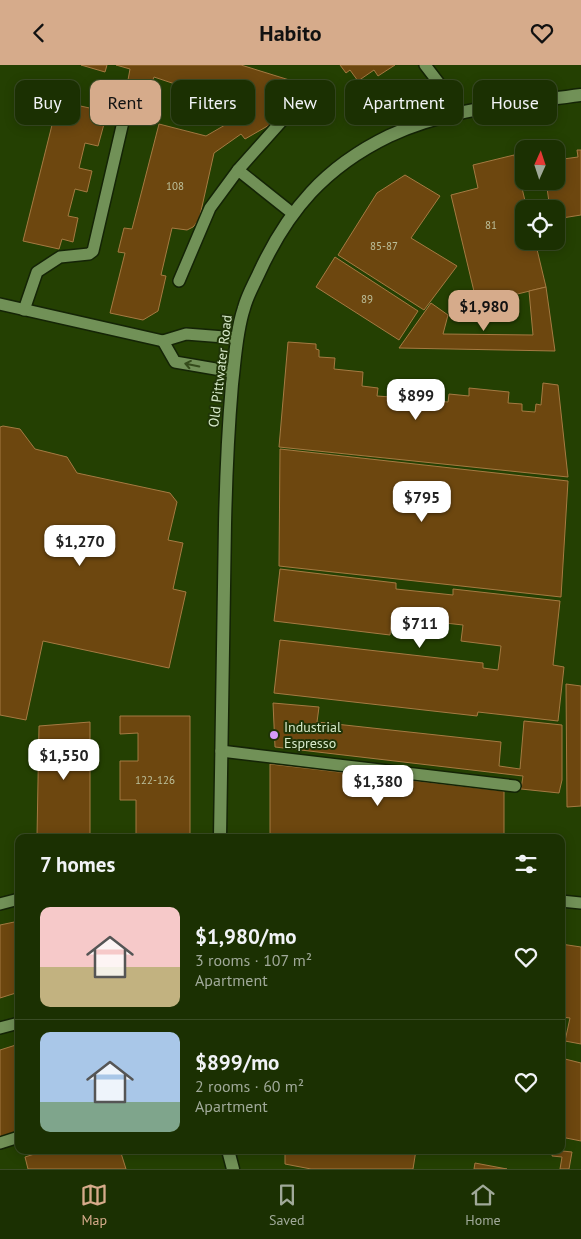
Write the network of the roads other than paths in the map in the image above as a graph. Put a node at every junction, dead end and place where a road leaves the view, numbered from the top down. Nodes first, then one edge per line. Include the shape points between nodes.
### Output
1 (425, 65) edge
2 (436, 80) edge
3 (581, 95) edge
4 (463, 112) edge
5 (122, 125) edge
6 (278, 125) edge
7 (416, 125) edge
8 (238, 170) junction
9 (292, 213) junction
10 (179, 281) dead end
11 (0, 304) edge
12 (24, 310) junction
13 (237, 338) junction
14 (163, 341) junction
15 (233, 372) junction
16 (221, 751) junction
17 (515, 786) dead end
18 (220, 834) edge
19 (15, 900) edge
20 (565, 901) edge
21 (581, 903) edge
22 (0, 904) edge
23 (15, 1024) edge
24 (0, 1028) edge
25 (15, 1138) edge
26 (0, 1143) edge
27 (229, 1154) edge
28 (233, 1169) edge

1 - 2 lane
3 - 4 street, Old Pittwater Road
5 - 12 lane via 93,251 60,257 37,272
6 - 8 lane
7 - 9 street, Old Pittwater Road via 359,153 330,173
8 - 9 lane
8 - 10 lane via 210,208
9 - 13 street, Old Pittwater Road via 253,285 243,309
11 - 12 lane
12 - 14 lane
13 - 14 lane via 186,333
13 - 15 street, Old Pittwater Road
15 -> 14 lane via 175,362
15 - 16 street, Old Pittwater Road via 227,445
16 - 17 lane
16 - 18 street, Old Pittwater Road
19 - 22 lane
20 - 21 lane
23 - 24 lane
25 - 26 lane
27 - 28 street

